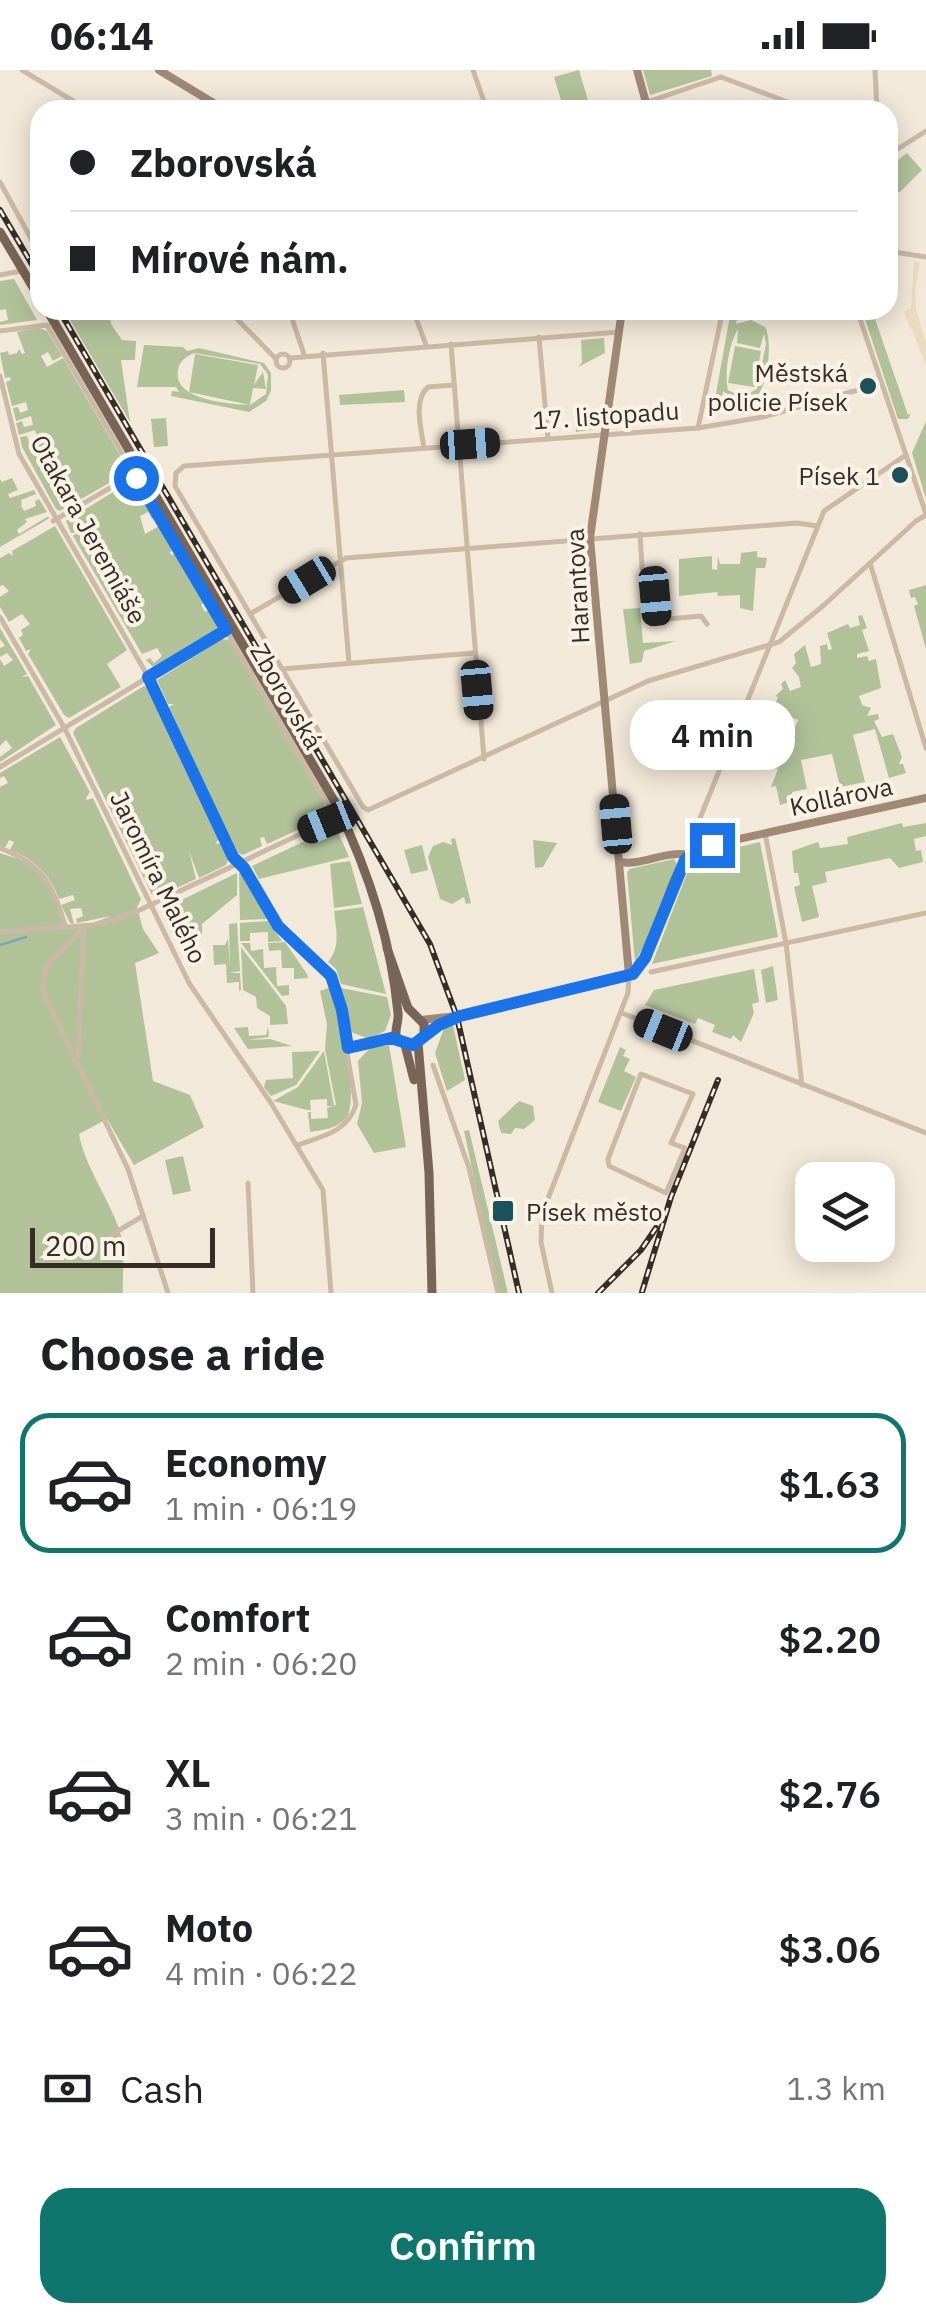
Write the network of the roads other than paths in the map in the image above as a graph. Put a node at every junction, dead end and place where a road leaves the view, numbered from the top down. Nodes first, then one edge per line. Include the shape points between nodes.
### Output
1 (22, 70) edge
2 (158, 70) edge
3 (473, 70) edge
4 (638, 70) edge
5 (875, 70) edge
6 (720, 74) edge
7 (72, 100) edge
8 (208, 100) edge
9 (484, 100) edge
10 (646, 100) edge
11 (664, 100) edge
12 (784, 100) edge
13 (876, 100) edge
14 (926, 132) edge
15 (898, 149) edge
16 (0, 182) edge
17 (0, 232) edge
18 (30, 237) edge
19 (898, 253) edge
20 (926, 257) edge
21 (24, 271) junction
22 (0, 275) edge
23 (30, 281) edge
24 (53, 320) edge
25 (236, 320) edge
26 (293, 320) edge
27 (417, 320) edge
28 (621, 320) edge
29 (721, 320) edge
30 (860, 320) edge
31 (0, 331) edge
32 (619, 332) junction
33 (539, 337) junction
34 (452, 344) junction
35 (426, 345) junction
36 (323, 354) junction
37 (304, 355) junction
38 (290, 358) junction
39 (276, 359) junction
40 (0, 376) edge
41 (454, 385) junction
42 (858, 390) dead end
43 (698, 428) junction
44 (604, 438) junction
45 (548, 439) junction
46 (458, 445) junction
47 (424, 448) junction
48 (333, 455) junction
49 (906, 455) junction
50 (134, 474) junction
51 (926, 515) edge
52 (55, 520) junction
53 (816, 526) junction
54 (640, 534) junction
55 (590, 538) junction
56 (466, 548) junction
57 (342, 559) junction
58 (870, 563) junction
59 (250, 614) junction
60 (0, 617) edge
61 (707, 624) dead end
62 (776, 625) junction
63 (226, 630) junction
64 (788, 635) junction
65 (770, 644) junction
66 (749, 650) junction
67 (474, 653) junction
68 (762, 663) junction
69 (349, 664) junction
70 (282, 669) junction
71 (148, 677) junction
72 (605, 702) junction
73 (65, 728) junction
74 (926, 748) edge
75 (484, 759) junction
76 (0, 767) edge
77 (926, 798) edge
78 (337, 817) junction
79 (765, 833) junction
80 (0, 848) edge
81 (690, 853) junction
82 (620, 862) junction
83 (241, 864) junction
84 (151, 906) junction
85 (926, 913) edge
86 (84, 926) junction
87 (66, 928) junction
88 (0, 932) edge
89 (786, 943) junction
90 (387, 948) junction
91 (651, 972) dead end
92 (629, 976) junction
93 (621, 1013) junction
94 (460, 1016) junction
95 (417, 1018) junction
96 (400, 1034) junction
97 (421, 1039) junction
98 (348, 1048) junction
99 (74, 1060) junction
100 (434, 1064) dead end
101 (642, 1074) joint
102 (802, 1085) junction
103 (926, 1133) edge
104 (298, 1146) junction
105 (248, 1183) dead end
106 (429, 1186) junction
107 (144, 1216) junction
108 (106, 1246) dead end
109 (168, 1293) edge
110 (253, 1293) edge
111 (331, 1293) edge
112 (432, 1293) edge
113 (498, 1293) edge
114 (552, 1293) edge

1 - 7 street
2 - 8 street
3 - 9 street
4 - 10 street
5 - 13 street
6 - 11 street
6 - 12 street
14 - 15 street
16 - 18 street
17 - 21 main road
19 - 20 street
21 - 22 street
21 - 23 main road
24 - 78 main road
25 - 39 street
26 - 37 street
27 - 35 street
28 - 32 street, Harantova
29 - 43 street
30 - 49 street
31 - 50 street, Zborovská via 47,325
32 - 33 street
32 - 44 street, Harantova
33 - 34 street
33 - 45 street
34 - 35 street
34 - 41 street
35 - 36 street
36 - 37 street
36 - 48 street
37 - 38 street
38 - 39 street
38 - 39 street via 282,368
40 - 52 street, Otakara Jeremiáše via 19,454
41 - 46 street
41 - 47 street via 421,394
42 - 43 street, 17. listopadu
43 - 44 street, 17. listopadu
44 - 45 street, 17. listopadu
44 - 55 street, Harantova
45 - 46 street, 17. listopadu
46 - 47 street, 17. listopadu
46 - 56 street
47 - 48 street, 17. listopadu
48 - 57 street
48 - 59 street, 17. listopadu via 184,466 176,473 178,494
49 - 51 street
49 - 53 street via 827,507
50 - 52 street
50 - 63 street, Zborovská
51 - 58 street
52 - 71 street, Otakara Jeremiáše
53 - 54 street
53 - 62 street
54 - 55 street
54 - 61 street via 657,620 700,616
55 - 56 street
55 - 72 street, Harantova
56 - 57 street
56 - 67 street
57 - 59 street
57 - 69 street
58 - 64 street
58 - 74 street
59 - 70 street
60 - 73 street, Jaromíra Malého
62 - 64 street
62 - 65 street
63 - 71 street
63 - 78 street, Zborovská
64 - 65 street
65 - 66 street
65 - 68 street
66 - 68 street
66 - 72 street via 648,681
67 - 69 street
67 - 75 street
68 - 81 street
69 - 70 street
70 - 75 street via 368,810
71 - 73 street
71 - 83 street, Otakara Jeremiáše
72 - 75 street
72 - 82 street, Harantova
73 - 76 street
73 - 84 street, Jaromíra Malého
77 - 79 street, Kollárova
78 - 83 street
78 - 90 main road via 374,892
79 - 81 street, Kollárova
79 - 89 street
80 - 87 street via 24,857 45,876
81 - 82 street, Kollárova
81 - 92 street via 643,963
82 - 92 street, Harantova
83 - 84 street
83 - 98 street, Otakara Jeremiáše via 278,926 331,976
84 - 86 street
84 - 104 street, Jaromíra Malého via 189,982
85 - 89 street
86 - 87 street
86 - 99 street
86 - 99 street via 51,958 43,981
87 - 88 street
89 - 91 street
89 - 102 street
90 - 95 main road
90 - 96 main road
92 - 93 street
92 - 94 street
93 - 102 street
93 - 114 street via 542,1214
94 - 95 street
94 - 97 street
95 - 96 main road
95 - 97 main road
96 - 97 main road
96 - 98 street
96 - 106 main road via 412,1068
97 - 106 main road
98 - 104 street, Otakara Jeremiáše via 356,1105 351,1120
99 - 107 street
100 - 113 street via 469,1168
101 - 101 street via 609,1166 666,1192 685,1148 671,1143 692,1094
102 - 103 street
104 - 111 street, Jaromíra Malého via 326,1201
105 - 110 street
106 - 112 main road
107 - 108 street via 111,1235
107 - 109 street

